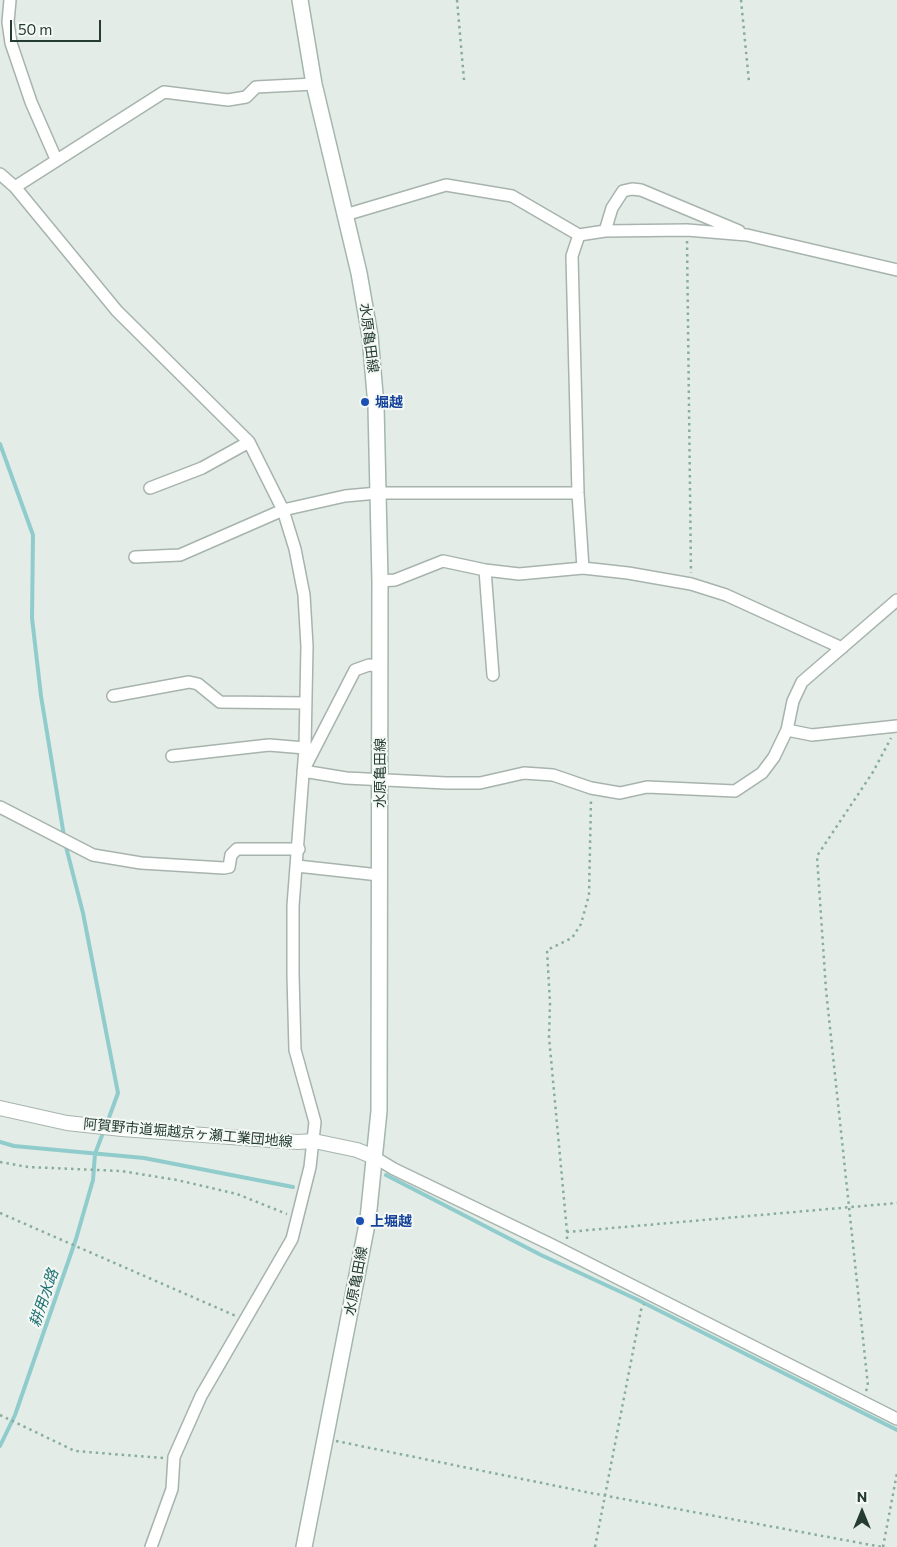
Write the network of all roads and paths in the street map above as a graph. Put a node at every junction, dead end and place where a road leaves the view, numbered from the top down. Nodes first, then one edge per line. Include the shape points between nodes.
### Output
1 (10, 0) edge
2 (300, 0) edge
3 (457, 0) edge
4 (741, 0) edge
5 (464, 80) dead end
6 (749, 82) dead end
7 (314, 84) junction
8 (56, 159) junction
9 (0, 174) edge
10 (15, 187) junction
11 (345, 215) junction
12 (687, 230) junction
13 (605, 231) junction
14 (579, 235) junction
15 (747, 235) junction
16 (897, 270) edge
17 (249, 442) junction
18 (150, 488) dead end
19 (378, 492) junction
20 (578, 493) junction
21 (283, 510) junction
22 (136, 556) dead end
23 (583, 568) junction
24 (486, 570) junction
25 (380, 582) junction
26 (691, 584) junction
27 (897, 600) edge
28 (842, 648) junction
29 (379, 666) junction
30 (493, 675) dead end
31 (113, 696) dead end
32 (306, 703) junction
33 (896, 726) edge
34 (787, 730) junction
35 (305, 748) junction
36 (172, 756) dead end
37 (303, 771) junction
38 (380, 780) junction
39 (591, 788) junction
40 (0, 807) edge
41 (299, 849) junction
42 (297, 866) junction
43 (379, 875) junction
44 (0, 1108) edge
45 (314, 1141) junction
46 (374, 1157) junction
47 (0, 1162) edge
48 (897, 1203) edge
49 (850, 1206) junction
50 (0, 1213) edge
51 (298, 1218) junction
52 (567, 1232) junction
53 (568, 1253) junction
54 (641, 1310) dead end
55 (245, 1319) junction
56 (863, 1402) junction
57 (0, 1415) edge
58 (897, 1419) edge
59 (325, 1439) junction
60 (174, 1457) junction
61 (897, 1473) edge
62 (605, 1496) junction
63 (151, 1547) edge
64 (304, 1547) edge
65 (595, 1547) edge
66 (882, 1547) edge

1 - 8 street via 8,22 11,43 31,102
2 - 7 main road, 水原亀田線
3 - 5 path
4 - 6 path
7 - 8 street via 256,88 246,97 228,100 164,92
7 - 11 main road, 水原亀田線
8 - 10 street
9 - 10 street
10 - 17 street via 118,311
11 - 14 street via 446,185 512,196
11 - 19 main road, 水原亀田線 via 370,336
12 - 13 street
12 - 15 street
12 - 26 path
13 - 14 street
13 - 15 street via 612,208 623,191 632,189 642,190
14 - 20 street via 572,256
15 - 16 street
17 - 18 street via 202,468
17 - 21 street
19 - 20 street
19 - 21 street via 324,499
19 - 25 main road, 水原亀田線
20 - 23 street
21 - 22 street via 180,555
21 - 32 street via 304,595
23 - 24 street via 519,574
23 - 26 street
24 - 25 street via 443,561 395,580
24 - 30 street
25 - 29 main road, 水原亀田線
26 - 28 street via 726,595
27 - 28 street
28 - 34 street via 802,682 793,700
29 - 37 street via 355,670
29 - 38 main road, 水原亀田線
31 - 32 street via 188,682 198,684 220,702
32 - 35 street
33 - 34 street via 812,735
33 - 49 path via 873,772 817,856 826,990
34 - 39 street via 762,773 735,791 647,787 620,793
35 - 36 street via 270,745
35 - 37 street
37 - 38 street
37 - 41 street
38 - 39 street via 480,783 524,774 553,775
38 - 43 main road, 水原亀田線
39 - 52 path via 589,895 581,924 572,938 547,950 549,1037
40 - 41 street via 93,855 141,863 224,868 228,867 236,849
41 - 42 street
42 - 43 street
42 - 45 street via 293,906 295,1050 315,1122
43 - 46 main road, 水原亀田線 via 379,1111
44 - 45 street, 阿賀野市道堀越京ヶ瀬工業団地線 via 67,1123 122,1129
45 - 46 street, 阿賀野市道堀越京ヶ瀬工業団地線 via 344,1146
45 - 51 street
46 - 53 street
46 - 59 main road, 水原亀田線 via 368,1219
47 - 51 path via 28,1167 121,1171 177,1180 237,1194
48 - 49 path
49 - 52 path
49 - 56 path via 868,1386
50 - 55 path
51 - 55 street via 292,1239
52 - 53 path
53 - 56 street
54 - 62 path
55 - 60 street via 201,1396
56 - 58 street
57 - 60 path via 75,1451
59 - 62 path
59 - 64 main road, 水原亀田線
60 - 63 street via 172,1489
61 - 66 path
62 - 65 path
62 - 66 path

